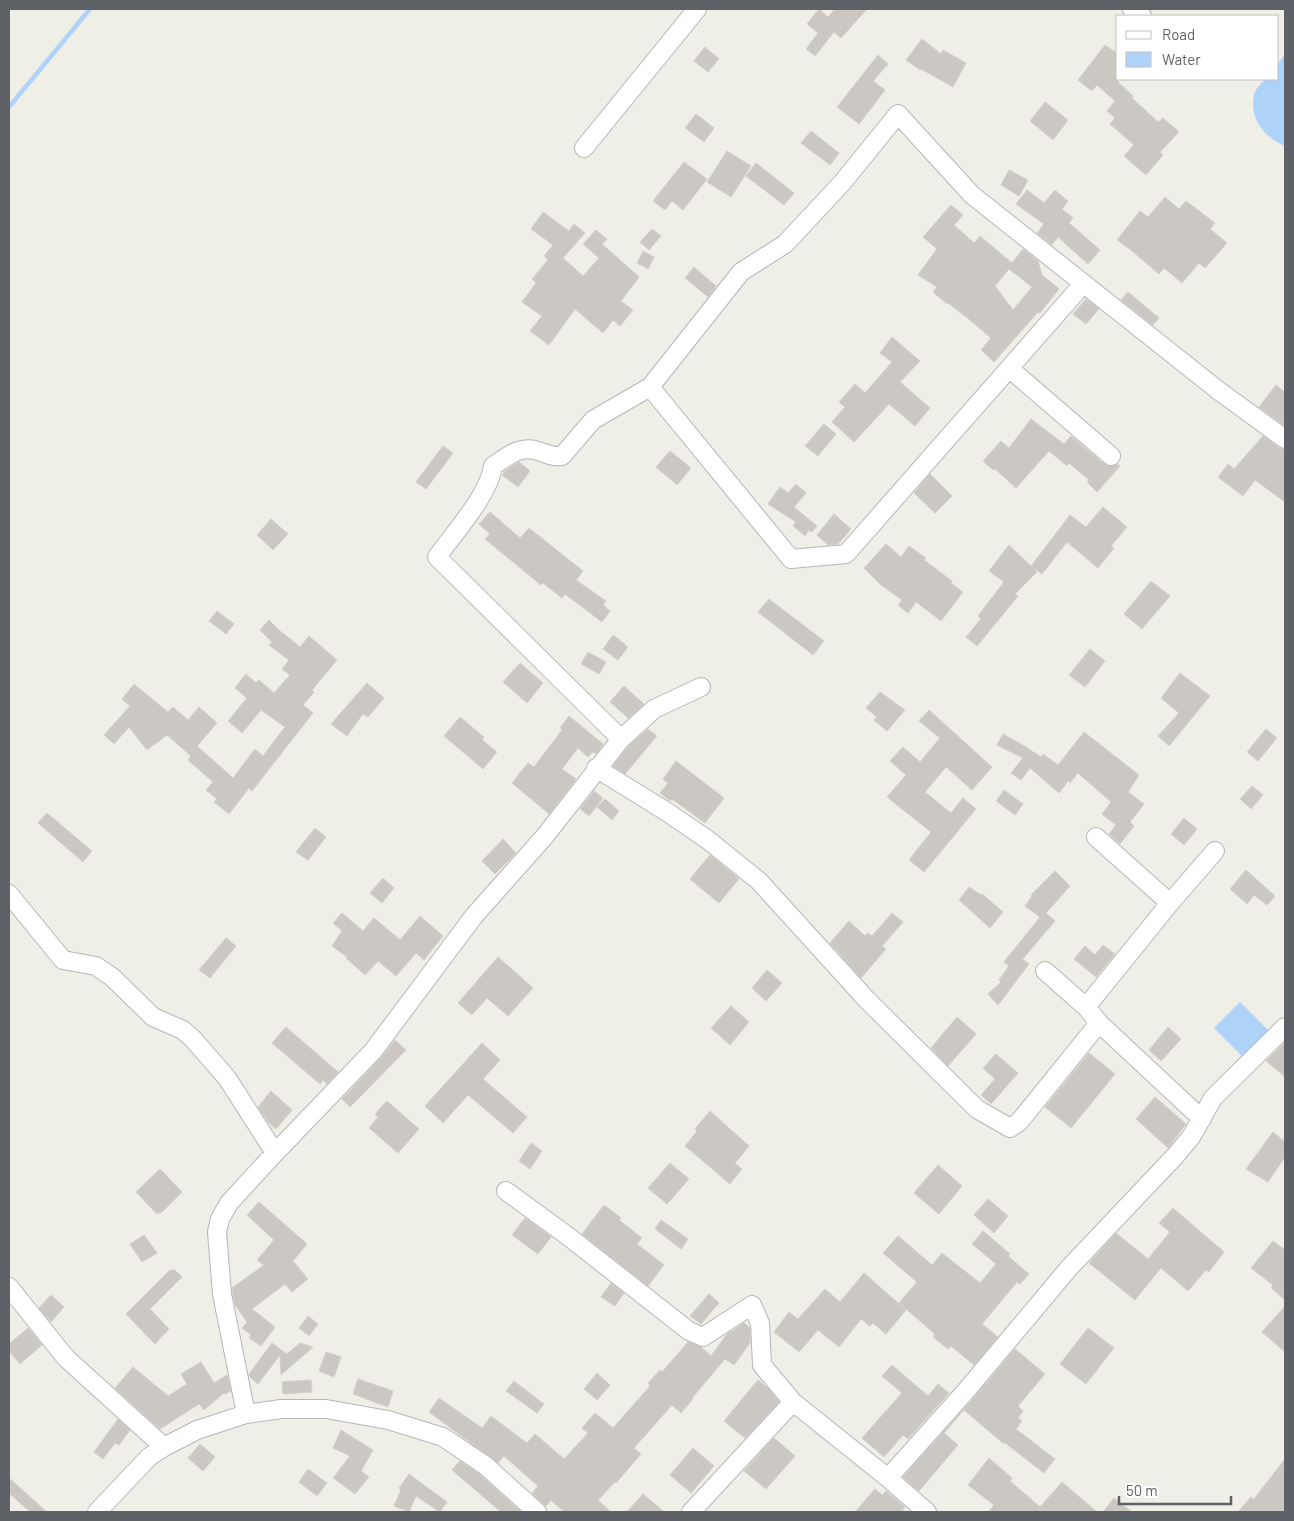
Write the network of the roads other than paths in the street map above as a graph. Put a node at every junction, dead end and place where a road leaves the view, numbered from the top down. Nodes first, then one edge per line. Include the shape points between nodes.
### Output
1 (697, 9) edge
2 (584, 148) dead end
3 (1084, 284) junction
4 (1009, 368) junction
5 (650, 387) junction
6 (1285, 439) edge
7 (1111, 456) dead end
8 (702, 687) dead end
9 (620, 738) junction
10 (596, 768) junction
11 (1096, 837) dead end
12 (1215, 852) dead end
13 (9, 894) edge
14 (1170, 902) junction
15 (1045, 971) dead end
16 (1086, 1007) junction
17 (1099, 1023) junction
18 (1285, 1027) edge
19 (1202, 1119) junction
20 (275, 1153) junction
21 (506, 1191) dead end
22 (9, 1288) edge
23 (793, 1402) junction
24 (246, 1414) junction
25 (164, 1447) junction
26 (888, 1478) junction
27 (97, 1512) edge
28 (537, 1512) edge
29 (691, 1512) edge
30 (926, 1512) edge

1 - 2 street
3 - 4 street
3 - 5 street via 972,195 898,114 842,183 785,244 741,272
3 - 6 street
4 - 5 street via 846,554 791,559
4 - 7 street
5 - 9 street via 593,420 562,456 520,449 493,466 492,476 477,502 437,557
8 - 9 street via 654,709
9 - 10 street
10 - 17 street via 700,835 759,882 867,1000 977,1109 1010,1128 1019,1122
10 - 20 street via 546,836 474,916 373,1050
11 - 14 street
12 - 14 street
13 - 20 street via 63,960 96,966 153,1017 182,1030 193,1039 227,1078
14 - 16 street
15 - 16 street
16 - 17 street
17 - 19 street
18 - 19 street via 1213,1098
19 - 26 street via 1176,1156 1069,1268
20 - 24 street via 230,1203 220,1219 217,1232 222,1294
21 - 23 street via 688,1330 703,1337 752,1305 760,1323 762,1365
22 - 25 street via 66,1358
23 - 26 street
23 - 29 street
24 - 25 street via 197,1430
24 - 28 street via 281,1409 326,1409 388,1420 443,1437 486,1466
25 - 27 street via 149,1457
26 - 30 street

